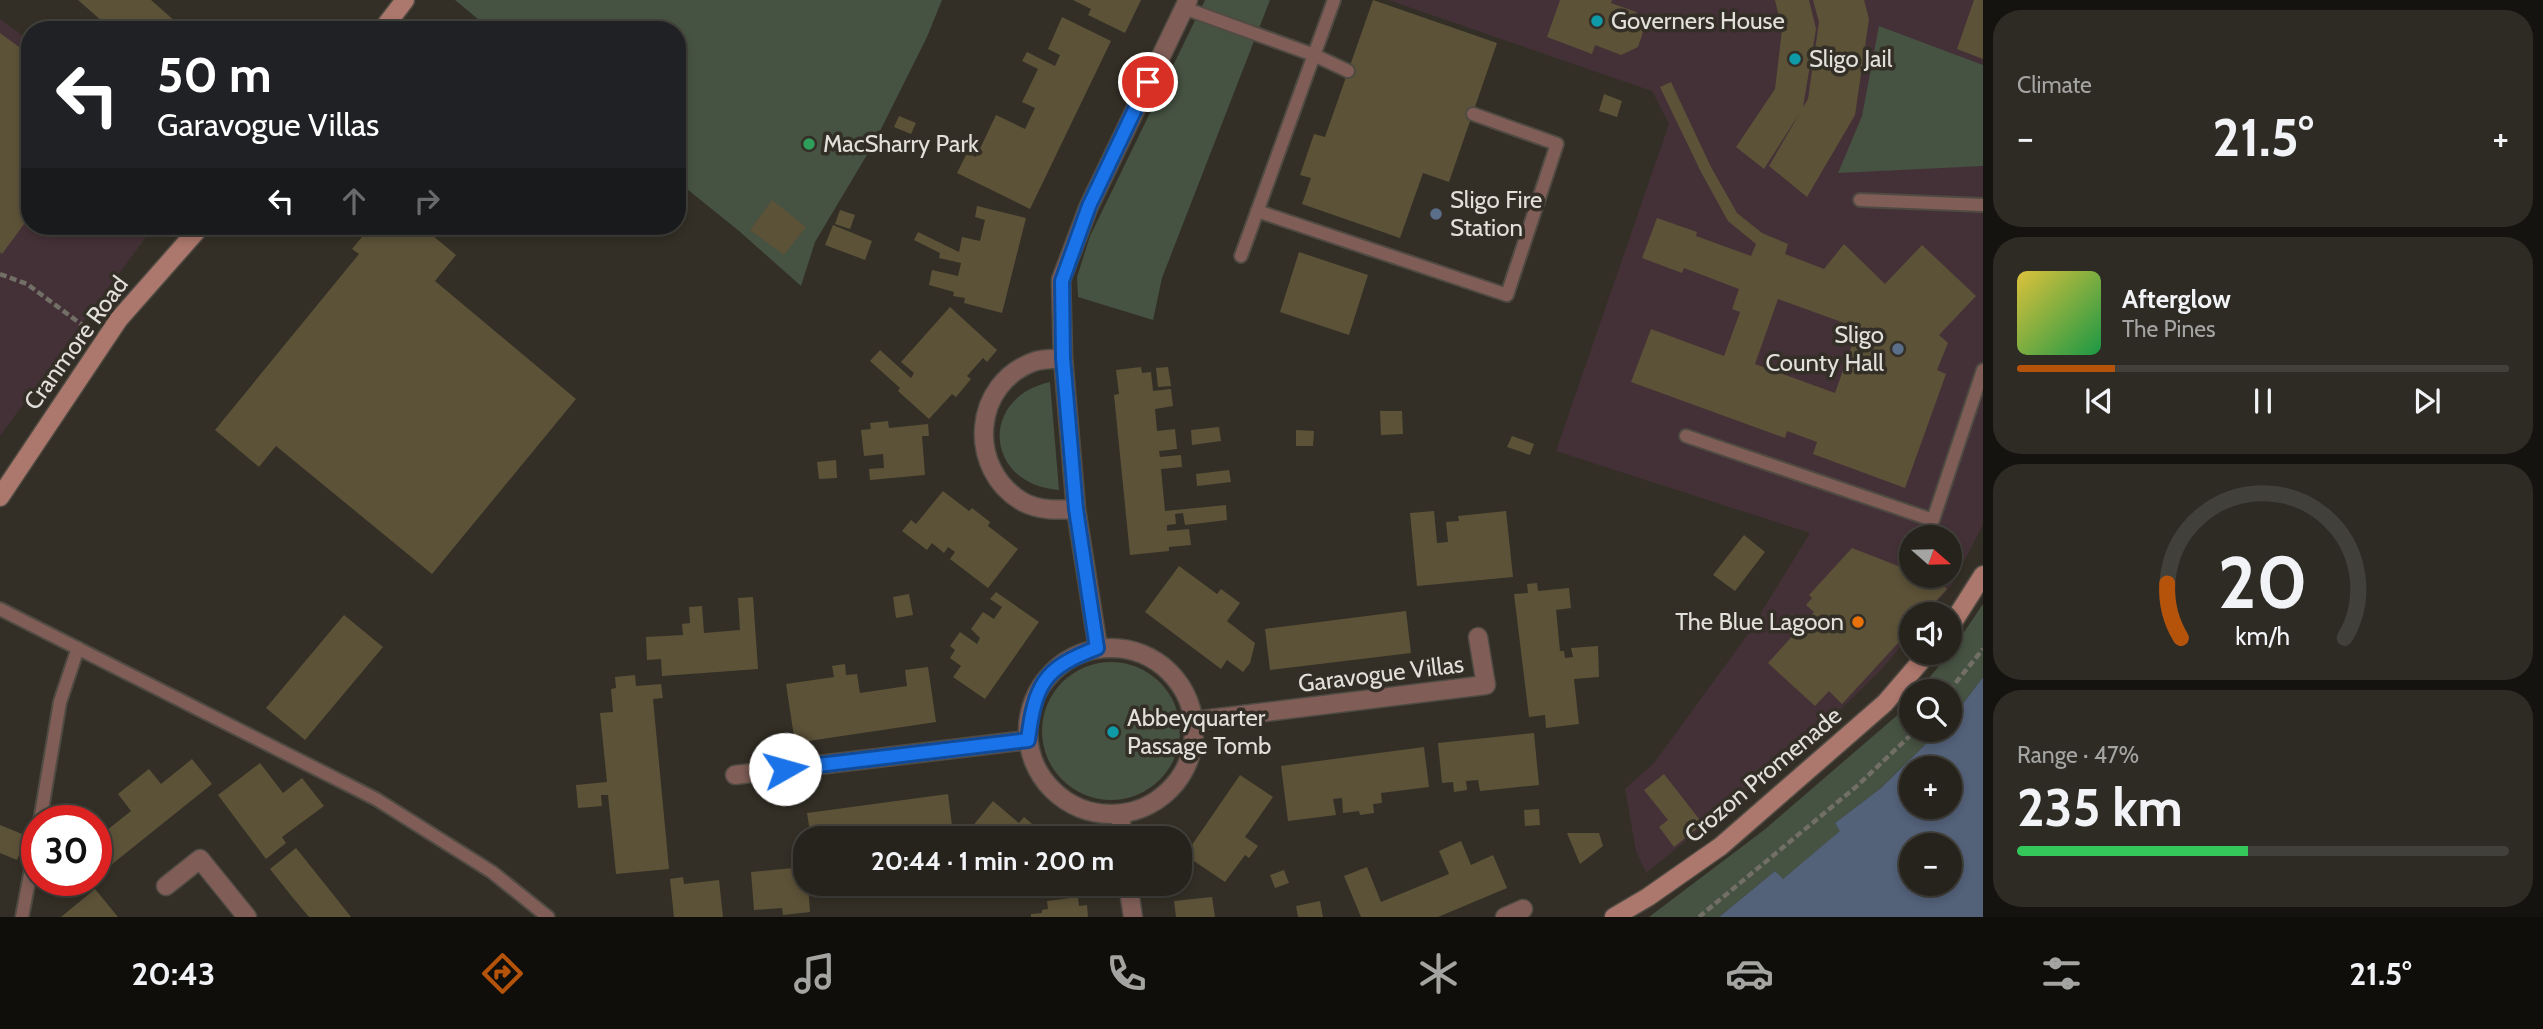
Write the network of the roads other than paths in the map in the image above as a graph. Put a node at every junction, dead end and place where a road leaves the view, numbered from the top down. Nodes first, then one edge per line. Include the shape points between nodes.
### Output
1 (405, 0) edge
2 (1334, 0) edge
3 (1186, 4) edge
4 (389, 21) edge
5 (1314, 55) junction
6 (1348, 71) dead end
7 (1473, 114) dead end
8 (1860, 200) dead end
9 (1983, 205) edge
10 (1257, 211) junction
11 (193, 235) edge
12 (1241, 256) dead end
13 (1063, 358) junction
14 (1983, 370) edge
15 (1686, 436) dead end
16 (0, 497) edge
17 (1076, 509) junction
18 (1983, 575) edge
19 (1962, 608) edge
20 (0, 609) edge
21 (1478, 637) dead end
22 (78, 648) junction
23 (1097, 648) junction
24 (1918, 665) edge
25 (1193, 721) junction
26 (1028, 740) junction
27 (735, 775) dead end
28 (43, 805) edge
29 (1120, 815) junction
30 (1121, 826) edge
31 (166, 886) dead end
32 (26, 896) edge
33 (1130, 896) edge
34 (1523, 909) dead end
35 (22, 917) edge
36 (247, 917) edge
37 (548, 917) edge
38 (1133, 917) edge
39 (1505, 917) edge
40 (1615, 917) edge

1 - 4 street
2 - 5 lane
3 - 5 lane
3 - 13 street via 1089,206 1062,281
5 - 6 lane
5 - 10 lane
7 - 10 lane via 1557,144 1507,295
8 - 9 lane
10 - 12 lane
11 - 16 street, Cranmore Road via 119,319
13 - 17 street
13 - 17 street via 1037,361 1014,373 996,392 985,415 983,441 990,467 1004,488 1025,503 1050,510
14 - 15 lane via 1933,520
17 - 23 street
18 - 19 street
20 - 22 lane
21 - 25 street, Garavogue Villas via 1486,685
22 - 28 lane via 60,702
22 - 37 lane via 376,799 492,872
23 - 25 street via 1126,648 1154,659 1180,683
23 - 26 street via 1068,659 1047,677 1032,704
24 - 40 street, Crozon Promenade via 1885,704 1721,846
25 - 29 street via 1190,759 1174,787 1152,804
26 - 27 street
26 - 29 street via 1040,775 1057,795 1084,811
29 - 30 street
31 - 36 street via 200,859
32 - 35 lane
33 - 38 street
34 - 39 street

